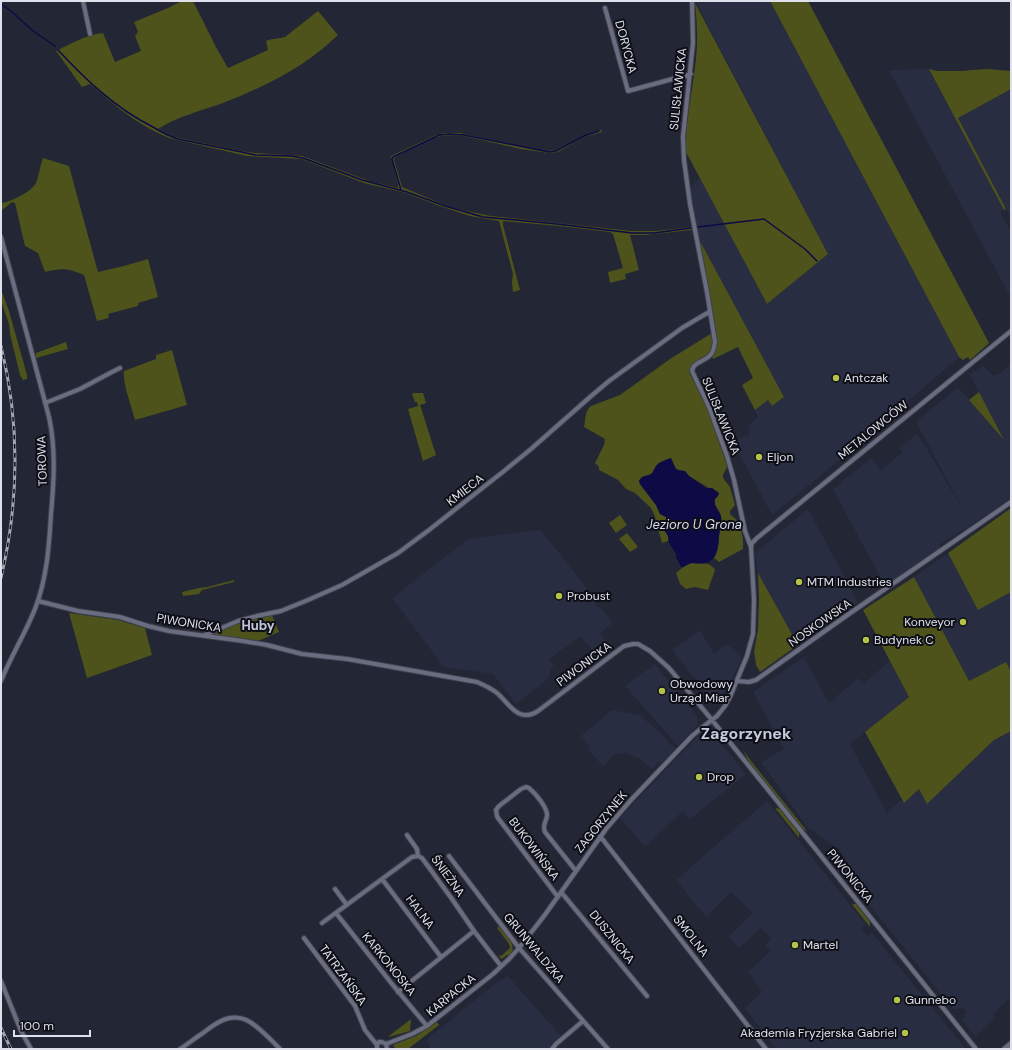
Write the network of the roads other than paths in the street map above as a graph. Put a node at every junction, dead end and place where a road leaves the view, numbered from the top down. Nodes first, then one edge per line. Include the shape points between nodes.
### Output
1 (83, 1) edge
2 (692, 1) edge
3 (605, 8) dead end
4 (90, 34) dead end
5 (691, 74) junction
6 (1, 237) edge
7 (709, 312) junction
8 (1011, 331) edge
9 (120, 368) dead end
10 (45, 403) junction
11 (1011, 502) edge
12 (751, 547) junction
13 (38, 601) junction
14 (205, 636) junction
15 (1, 681) edge
16 (737, 681) junction
17 (712, 720) junction
18 (407, 835) dead end
19 (600, 836) junction
20 (418, 856) junction
21 (449, 856) dead end
22 (576, 871) junction
23 (382, 879) junction
24 (335, 889) dead end
25 (561, 892) junction
26 (558, 897) junction
27 (347, 905) junction
28 (336, 913) junction
29 (322, 923) dead end
30 (474, 931) junction
31 (304, 938) dead end
32 (519, 948) junction
33 (441, 957) junction
34 (501, 966) junction
35 (1, 981) edge
36 (398, 992) junction
37 (647, 996) dead end
38 (583, 1021) junction
39 (427, 1026) junction
40 (1011, 1044) edge
41 (377, 1047) edge
42 (387, 1047) edge
43 (31, 1049) edge
44 (180, 1049) edge
45 (280, 1049) edge
46 (370, 1049) edge
47 (552, 1049) edge
48 (608, 1049) edge
49 (766, 1049) edge
50 (976, 1049) edge
51 (1006, 1049) edge

1 - 4 street
2 - 5 street, SULISŁAWICKA via 694,30
3 - 5 street, DORYCKA via 628,91
5 - 7 street, SULISŁAWICKA via 683,137 684,160
6 - 10 street, TOROWA
7 - 12 street, SULISŁAWICKA via 715,336 713,351 709,357 695,364 692,371 709,407 727,456
7 - 14 street, KMIECA via 682,328 609,382 504,472 398,553 342,585 308,600 281,611 238,621
8 - 12 street, METALOWCÓW via 757,538
9 - 10 street via 80,389
10 - 13 street, TOROWA via 52,439 53,480 47,562
11 - 16 street, NOSKOWSKA via 756,680
12 - 16 street, SULISŁAWICKA via 753,634
13 - 14 street, PIWONICKA via 78,611 120,617 169,631
13 - 15 street, TOROWA
14 - 17 street, PIWONICKA via 477,682 491,688 518,713 527,715 538,711 624,646 638,644 669,668
16 - 17 street, SULISŁAWICKA via 725,706
17 - 19 street, ZAGORZYNEK via 692,736
17 - 50 street, PIWONICKA
18 - 20 street via 417,849
19 - 22 street, ZAGORZYNEK
19 - 49 street, SMOLNA
20 - 23 street, ŚNIEŻNA via 412,857
20 - 30 street, ŚNIEŻNA via 422,858
21 - 32 street, GRUNWALDZKA
22 - 25 street, ZAGORZYNEK
22 - 26 street, BUKOWIŃSKA via 545,832 543,827 546,811 529,788 521,789 498,808 498,818
23 - 27 street, ŚNIEŻNA
23 - 33 street, HALNA
24 - 27 street
25 - 26 street, ZAGORZYNEK
25 - 37 street, DUSZNICKA
26 - 32 street, ZAGORZYNEK
27 - 28 street, ŚNIEŻNA
28 - 29 street, ŚNIEŻNA
28 - 36 street, KARKONOSKA
30 - 33 street
30 - 34 street, ŚNIEŻNA
31 - 41 street, TATRZAŃSKA via 355,1006 365,1030
32 - 34 street, KARPACKA
32 - 38 street, GRUNWALDZKA
33 - 36 street
34 - 39 street, KARPACKA
35 - 43 street
36 - 39 street, KARKONOSKA
38 - 47 street
38 - 48 street, GRUNWALDZKA
39 - 42 street, KARPACKA
40 - 51 street
41 - 42 street, KARPACKA via 384,1042
41 - 46 street
44 - 45 street via 216,1023 232,1018 249,1022

